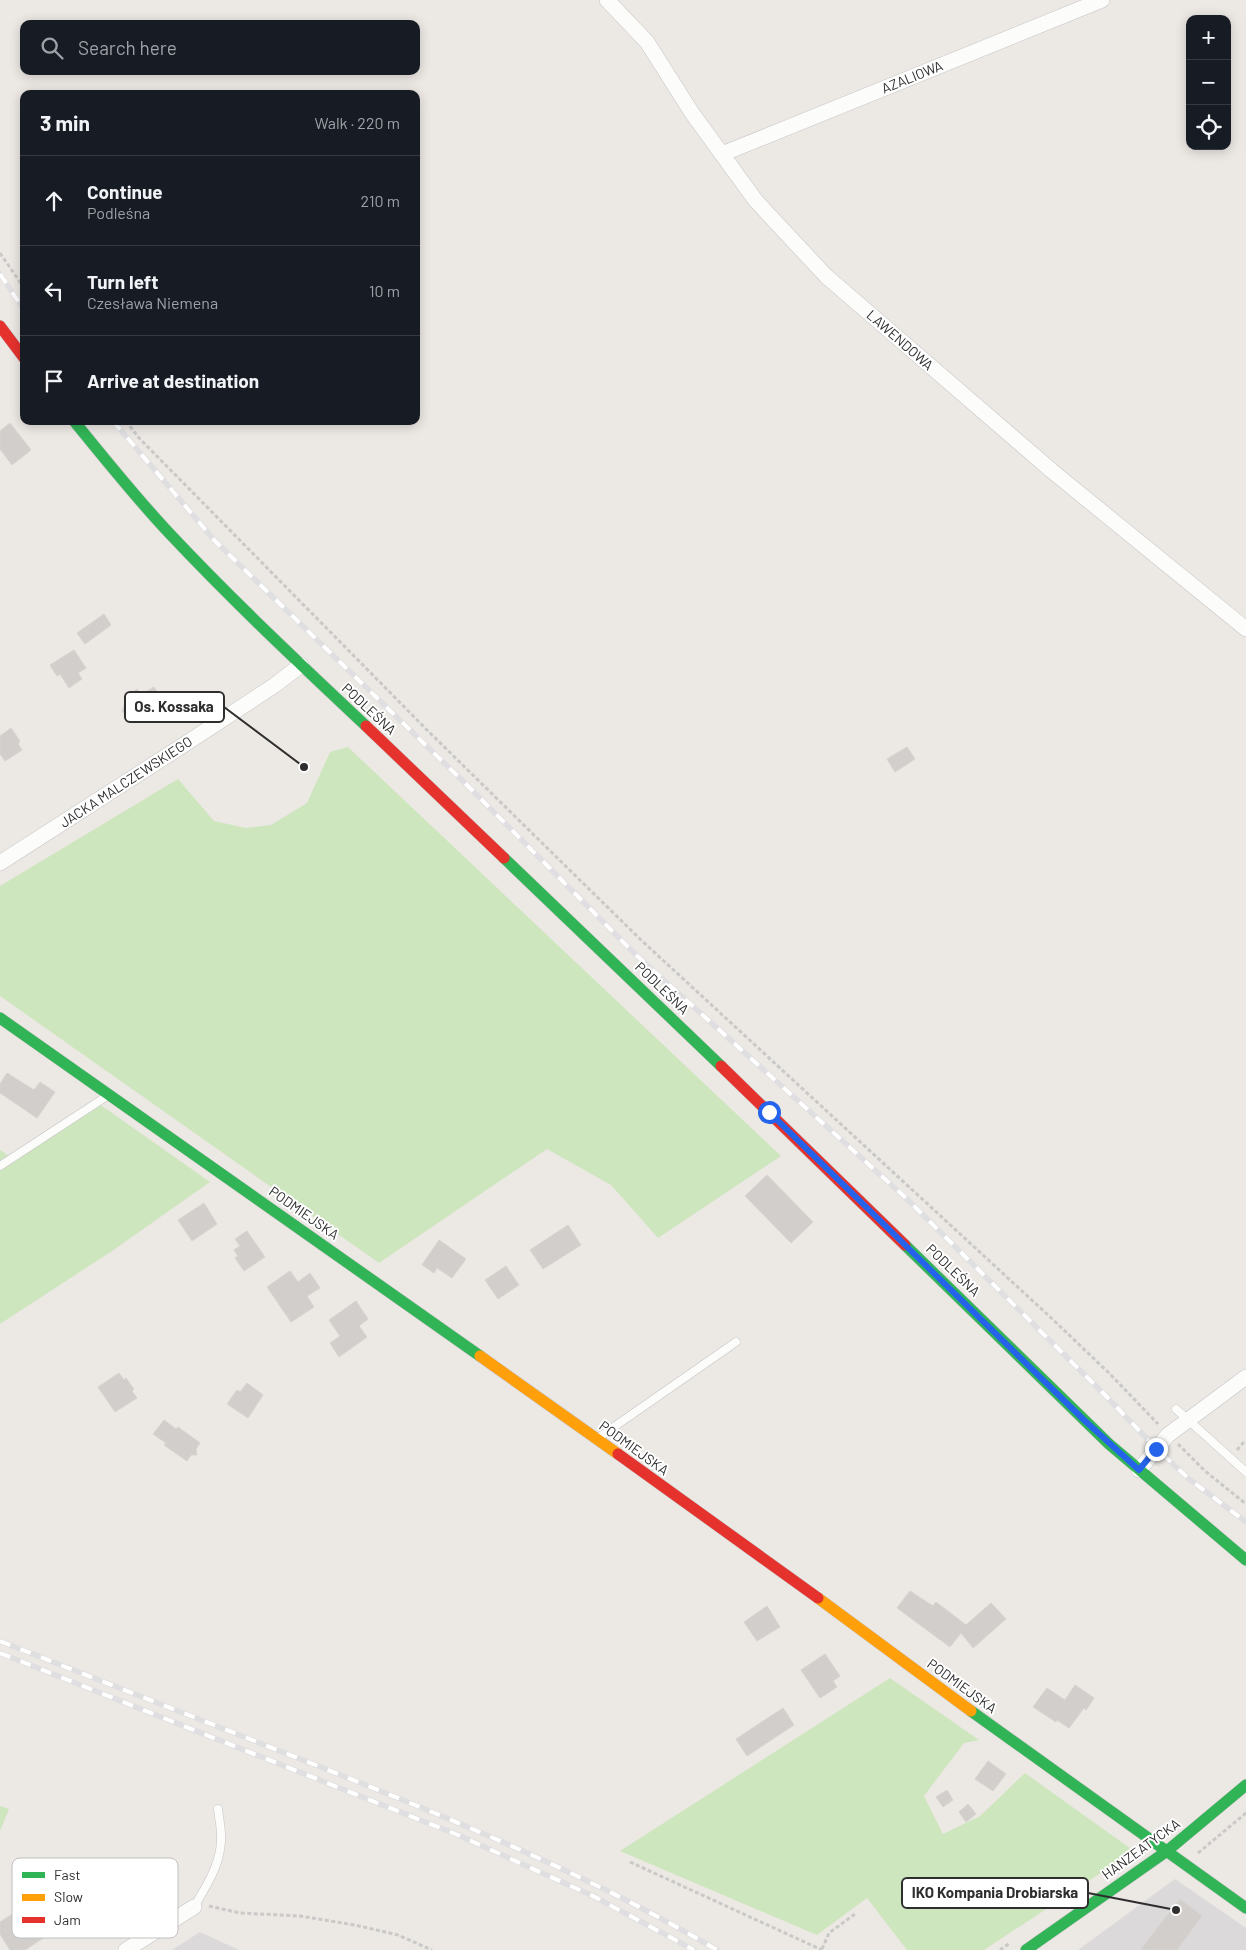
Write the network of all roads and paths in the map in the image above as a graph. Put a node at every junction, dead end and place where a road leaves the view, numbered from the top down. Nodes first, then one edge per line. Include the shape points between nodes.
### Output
1 (608, 0) edge
2 (1102, 0) edge
3 (722, 154) junction
4 (0, 253) edge
5 (20, 282) edge
6 (0, 326) edge
7 (20, 353) edge
8 (77, 425) edge
9 (129, 425) edge
10 (1246, 630) edge
11 (301, 665) junction
12 (0, 862) edge
13 (0, 1018) edge
14 (109, 1096) junction
15 (0, 1166) edge
16 (736, 1342) dead end
17 (1246, 1377) edge
18 (1176, 1409) dead end
19 (1189, 1420) junction
20 (1168, 1434) junction
21 (596, 1439) junction
22 (1231, 1445) dead end
23 (1246, 1445) edge
24 (1236, 1450) junction
25 (1241, 1455) dead end
26 (1139, 1470) junction
27 (1246, 1472) edge
28 (1246, 1504) edge
29 (1246, 1560) edge
30 (1246, 1785) edge
31 (218, 1809) dead end
32 (1167, 1851) junction
33 (630, 1862) dead end
34 (194, 1907) junction
35 (1246, 1908) edge
36 (855, 1914) dead end
37 (178, 1917) edge
38 (145, 1938) edge
39 (126, 1950) edge
40 (432, 1950) edge
41 (822, 1950) edge
42 (1026, 1950) edge

1 - 3 street, LAWENDOWA via 647,42
2 - 3 street, AZALIOWA
3 - 10 street, LAWENDOWA via 756,201 826,276 1052,471
4 - 5 path
6 - 7 street
8 - 11 street, PODLEŚNA via 170,534
9 - 20 path via 252,554 641,940 1047,1314
11 - 12 street, JACKA MALCZEWSKIEGO via 190,741
11 - 26 street, PODLEŚNA via 668,1014
13 - 14 street, PODMIEJSKA
14 - 15 lane
14 - 21 street, PODMIEJSKA
16 - 21 lane
17 - 19 street
18 - 19 lane
19 - 20 street
19 - 27 lane
20 - 26 street
20 - 28 path
21 - 32 street, PODMIEJSKA
22 - 24 path
23 - 24 path via 1243,1443
24 - 25 path
26 - 29 street, PODLEŚNA
30 - 32 street, HANZEATYCKA
31 - 34 lane via 222,1839 220,1852 212,1877
32 - 35 street, PODMIEJSKA
32 - 42 street, HANZEATYCKA
33 - 41 path
34 - 37 street
34 - 40 path via 300,1916 356,1925 398,1935
36 - 41 path via 829,1933
38 - 39 street

